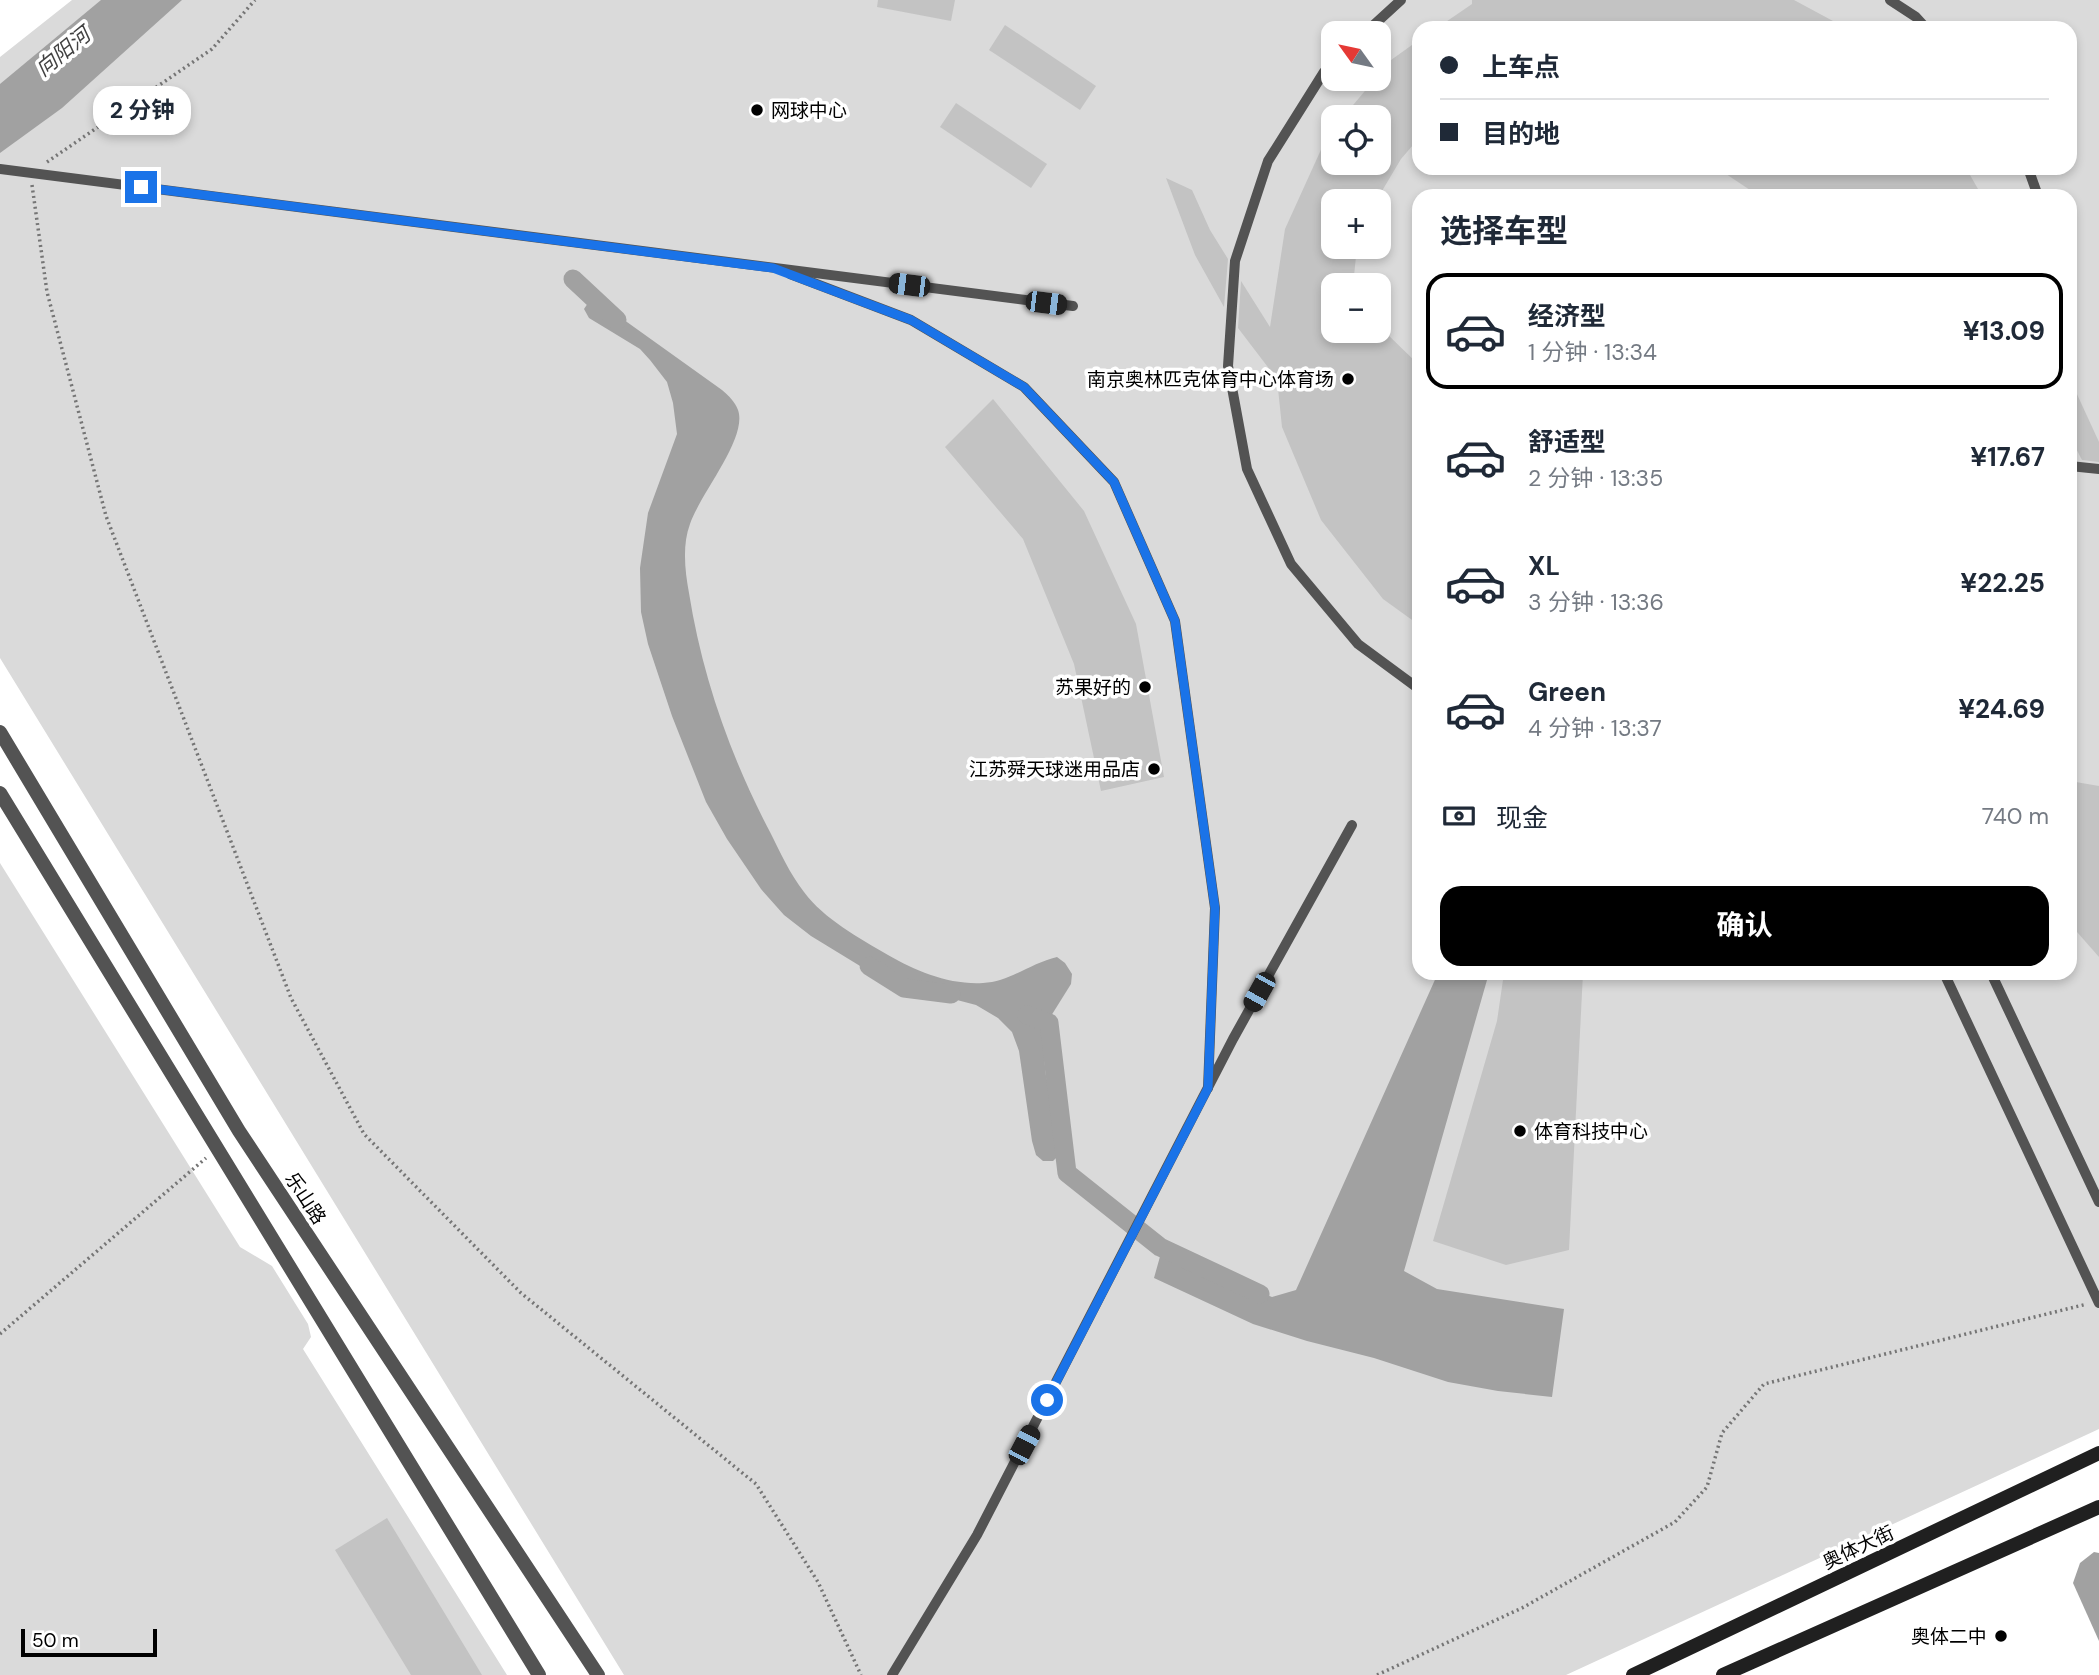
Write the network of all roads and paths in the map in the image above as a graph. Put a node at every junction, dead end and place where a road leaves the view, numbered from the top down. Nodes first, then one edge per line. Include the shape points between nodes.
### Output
1 (255, 0) edge
2 (1401, 0) edge
3 (1890, 0) edge
4 (1378, 21) edge
5 (1920, 21) edge
6 (1321, 77) edge
7 (0, 169) edge
8 (30, 173) junction
9 (773, 268) junction
10 (1073, 306) dead end
11 (2077, 467) edge
12 (2099, 470) edge
13 (1412, 685) edge
14 (0, 732) edge
15 (0, 793) edge
16 (1352, 825) dead end
17 (1947, 980) edge
18 (1995, 980) edge
19 (1208, 1088) junction
20 (218, 1149) junction
21 (2099, 1202) edge
22 (2099, 1302) edge
23 (0, 1334) edge
24 (2099, 1453) edge
25 (2099, 1507) edge
26 (540, 1675) edge
27 (598, 1675) edge
28 (861, 1675) edge
29 (892, 1675) edge
30 (1377, 1675) edge
31 (1633, 1675) edge
32 (1723, 1675) edge

1 - 8 path via 212,49
2 - 4 lane
3 - 5 lane
6 - 13 lane via 1268,161 1235,261 1228,366 1247,468 1292,564 1358,644
7 - 8 lane
8 - 9 lane
8 - 28 path via 47,292 106,516 291,998 364,1134 521,1293 756,1484 818,1582
9 - 10 lane
9 - 19 lane via 911,320 1024,387 1114,482 1175,621 1215,908
11 - 12 lane
14 - 27 street, 乐山路 via 239,1131
15 - 20 street
16 - 19 lane
17 - 22 lane
18 - 21 lane
19 - 29 lane via 977,1535
20 - 23 path
20 - 26 street
22 - 30 path via 1764,1384 1722,1433 1707,1487 1675,1522 1522,1608
24 - 31 main road, 奥体大街
25 - 32 main road

